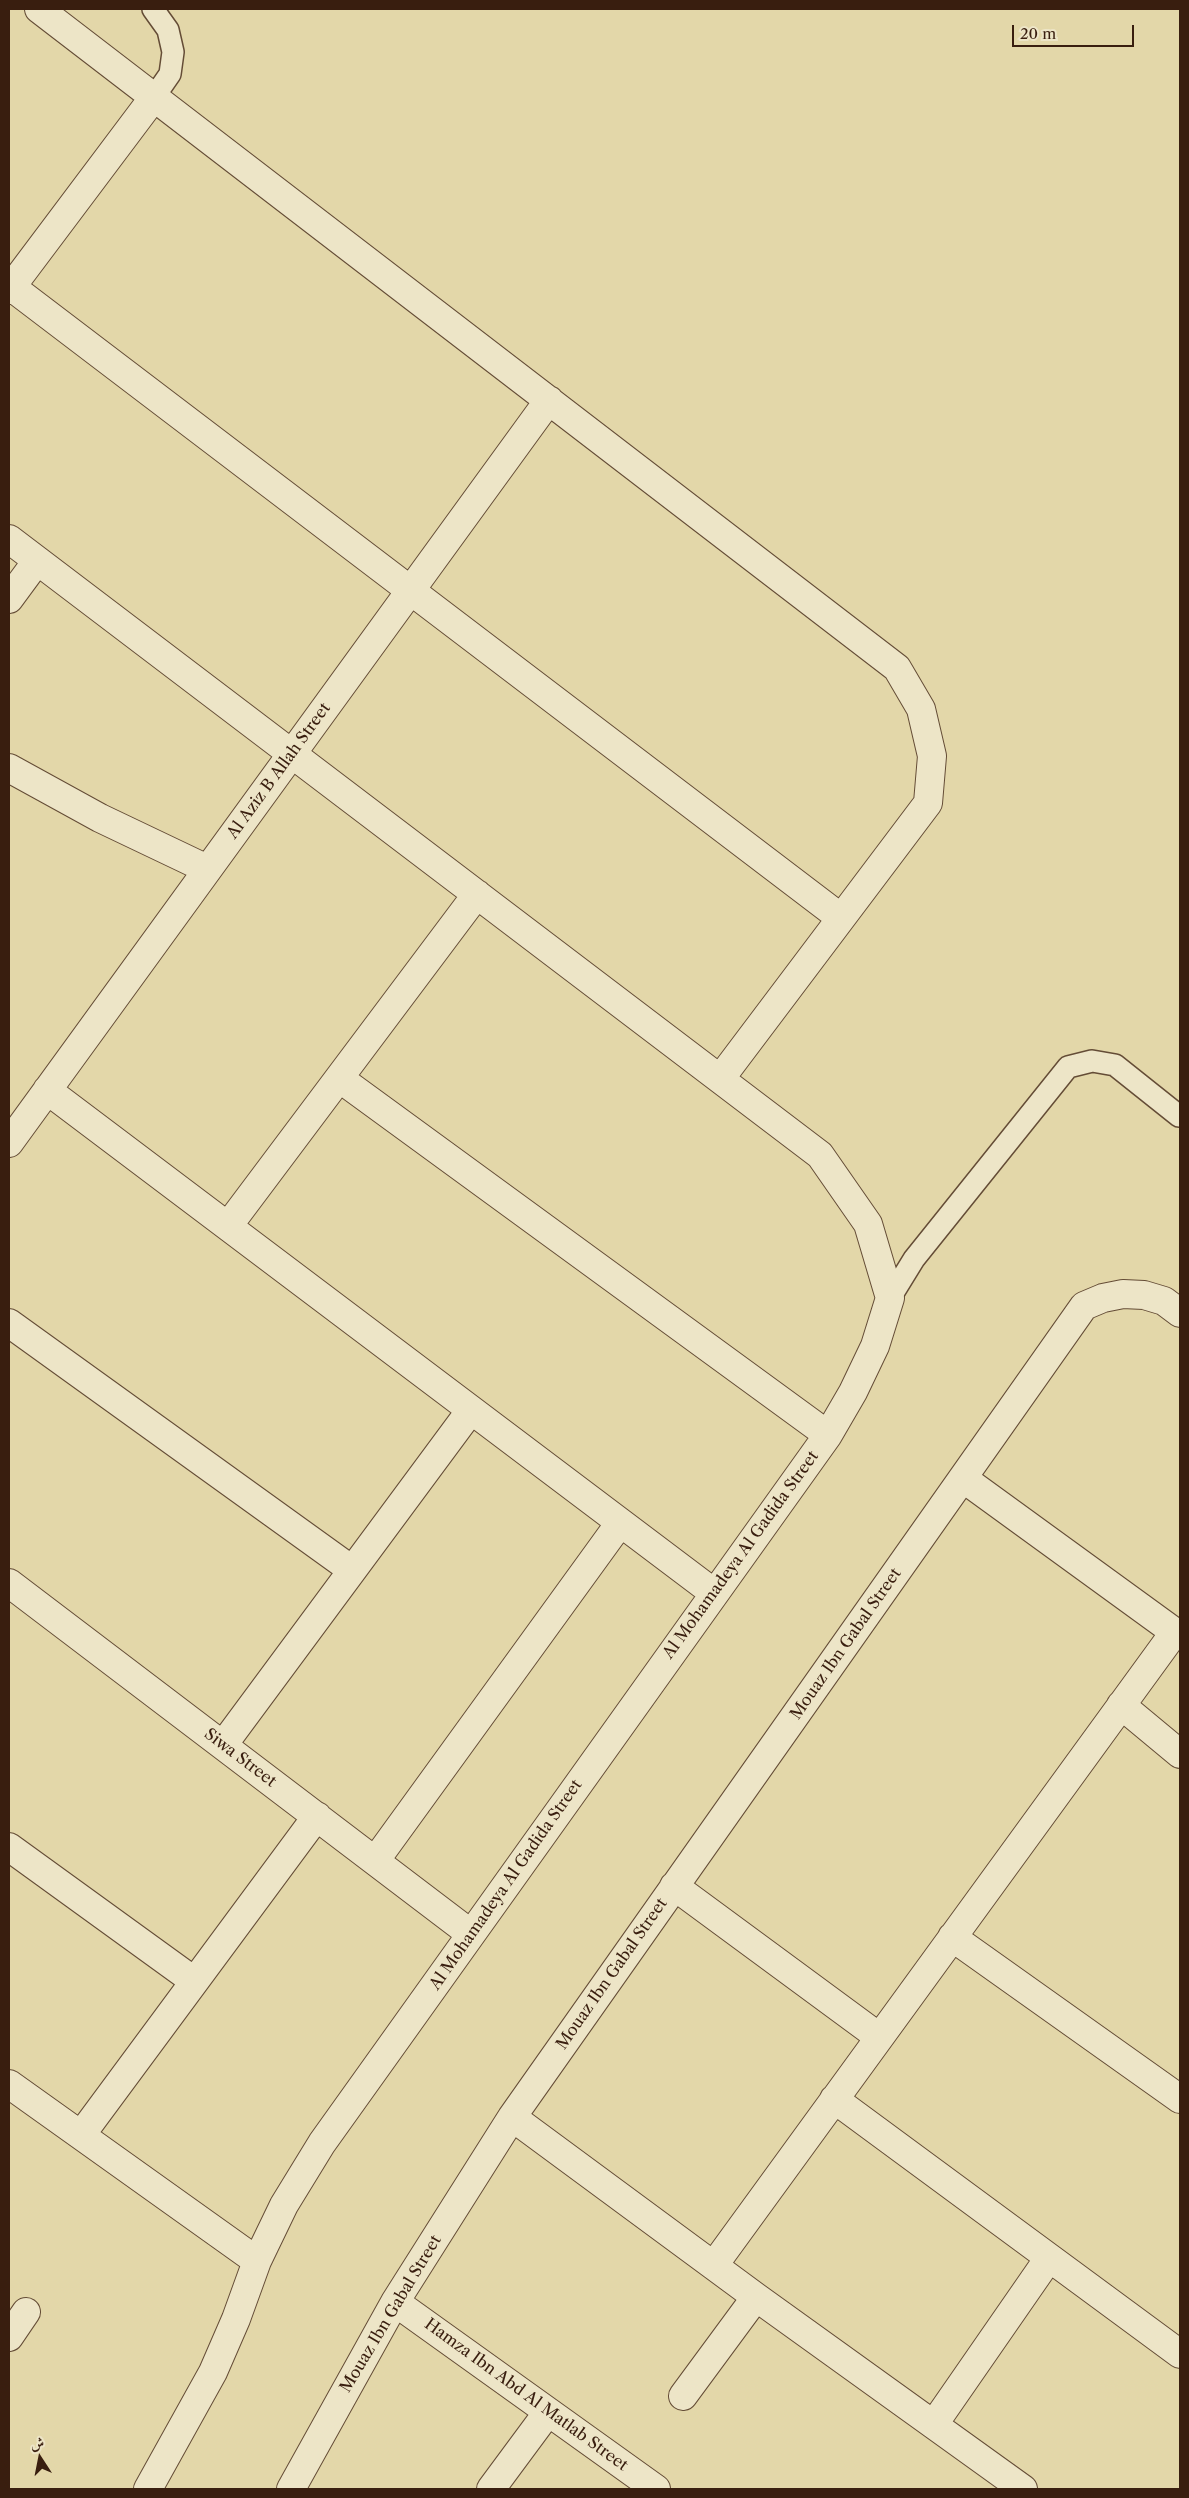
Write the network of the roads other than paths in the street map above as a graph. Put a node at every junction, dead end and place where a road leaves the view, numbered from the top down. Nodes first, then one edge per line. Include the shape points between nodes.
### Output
1 (39, 9) edge
2 (153, 9) edge
3 (154, 97) junction
4 (10, 288) edge
5 (549, 400) junction
6 (9, 539) edge
7 (37, 561) junction
8 (411, 591) junction
9 (9, 599) edge
10 (291, 753) junction
11 (9, 768) edge
12 (208, 870) junction
13 (477, 894) junction
14 (841, 918) junction
15 (339, 1078) junction
16 (720, 1079) junction
17 (47, 1090) junction
18 (1178, 1116) dead end
19 (9, 1143) edge
20 (228, 1226) junction
21 (890, 1298) junction
22 (1180, 1313) edge
23 (9, 1323) edge
24 (471, 1410) junction
25 (828, 1435) junction
26 (964, 1479) junction
27 (620, 1523) junction
28 (352, 1570) junction
29 (9, 1582) edge
30 (714, 1593) junction
31 (1177, 1634) edge
32 (1121, 1705) junction
33 (223, 1745) junction
34 (1180, 1754) edge
35 (317, 1816) junction
36 (9, 1847) edge
37 (375, 1861) junction
38 (674, 1886) junction
39 (471, 1934) junction
40 (952, 1937) junction
41 (194, 1981) junction
42 (879, 2037) junction
43 (9, 2084) edge
44 (1178, 2092) edge
45 (834, 2099) junction
46 (512, 2117) junction
47 (81, 2135) junction
48 (1049, 2258) junction
49 (257, 2260) junction
50 (714, 2265) junction
51 (756, 2297) junction
52 (395, 2302) junction
53 (26, 2312) dead end
54 (9, 2337) edge
55 (1180, 2354) edge
56 (683, 2396) dead end
57 (548, 2412) junction
58 (934, 2424) junction
59 (148, 2489) edge
60 (291, 2489) edge
61 (491, 2489) edge
62 (656, 2489) edge
63 (1023, 2489) edge

1 - 3 street
2 - 3 lane via 168,30 173,52 170,74
3 - 4 street
3 - 5 street
4 - 8 street
5 - 8 street, Al Aziz B Allah Street
5 - 14 street via 897,668 921,709 932,756 928,803
6 - 7 street
7 - 9 street
7 - 10 street
8 - 10 street, Al Aziz B Allah Street
8 - 14 street
10 - 12 street, Al Aziz B Allah Street
10 - 13 street
11 - 12 street via 100,818
12 - 17 street, Al Aziz B Allah Street
13 - 15 street
13 - 16 street
14 - 16 street
15 - 20 street
15 - 25 street
16 - 21 street via 820,1155 868,1224
17 - 19 street, Al Aziz B Allah Street
17 - 20 street
18 - 21 lane via 1115,1065 1092,1061 1068,1067 914,1259
20 - 24 street
21 - 25 street, Al Mohamadeya Al Gadida Street via 875,1346 854,1392
22 - 26 street, Mouaz Ibn Gabal Street via 1164,1301 1144,1295 1123,1294 1084,1306
23 - 28 street
24 - 27 street
24 - 28 street
25 - 30 street, Al Mohamadeya Al Gadida Street
26 - 31 street
26 - 38 street, Mouaz Ibn Gabal Street
27 - 30 street
27 - 37 street
28 - 33 street
29 - 33 street, Siwa Street
30 - 39 street, Al Mohamadeya Al Gadida Street
31 - 32 street
32 - 34 street
32 - 40 street
33 - 35 street, Siwa Street
35 - 37 street, Siwa Street
35 - 41 street
36 - 41 street
37 - 39 street, Siwa Street
38 - 42 street
38 - 46 street, Mouaz Ibn Gabal Street
39 - 49 street, Al Mohamadeya Al Gadida Street via 322,2143 284,2205
40 - 42 street
40 - 44 street
41 - 47 street
42 - 45 street
43 - 47 street
45 - 48 street
45 - 50 street
46 - 50 street
46 - 52 street, Mouaz Ibn Gabal Street
47 - 49 street
48 - 55 street
48 - 58 street
49 - 59 street, Al Mohamadeya Al Gadida Street via 213,2372
50 - 51 street
51 - 56 street
51 - 58 street
52 - 57 street, Hamza Ibn Abd Al Matlab Street
52 - 60 street, Mouaz Ibn Gabal Street
53 - 54 street
57 - 61 street
57 - 62 street, Hamza Ibn Abd Al Matlab Street
58 - 63 street

